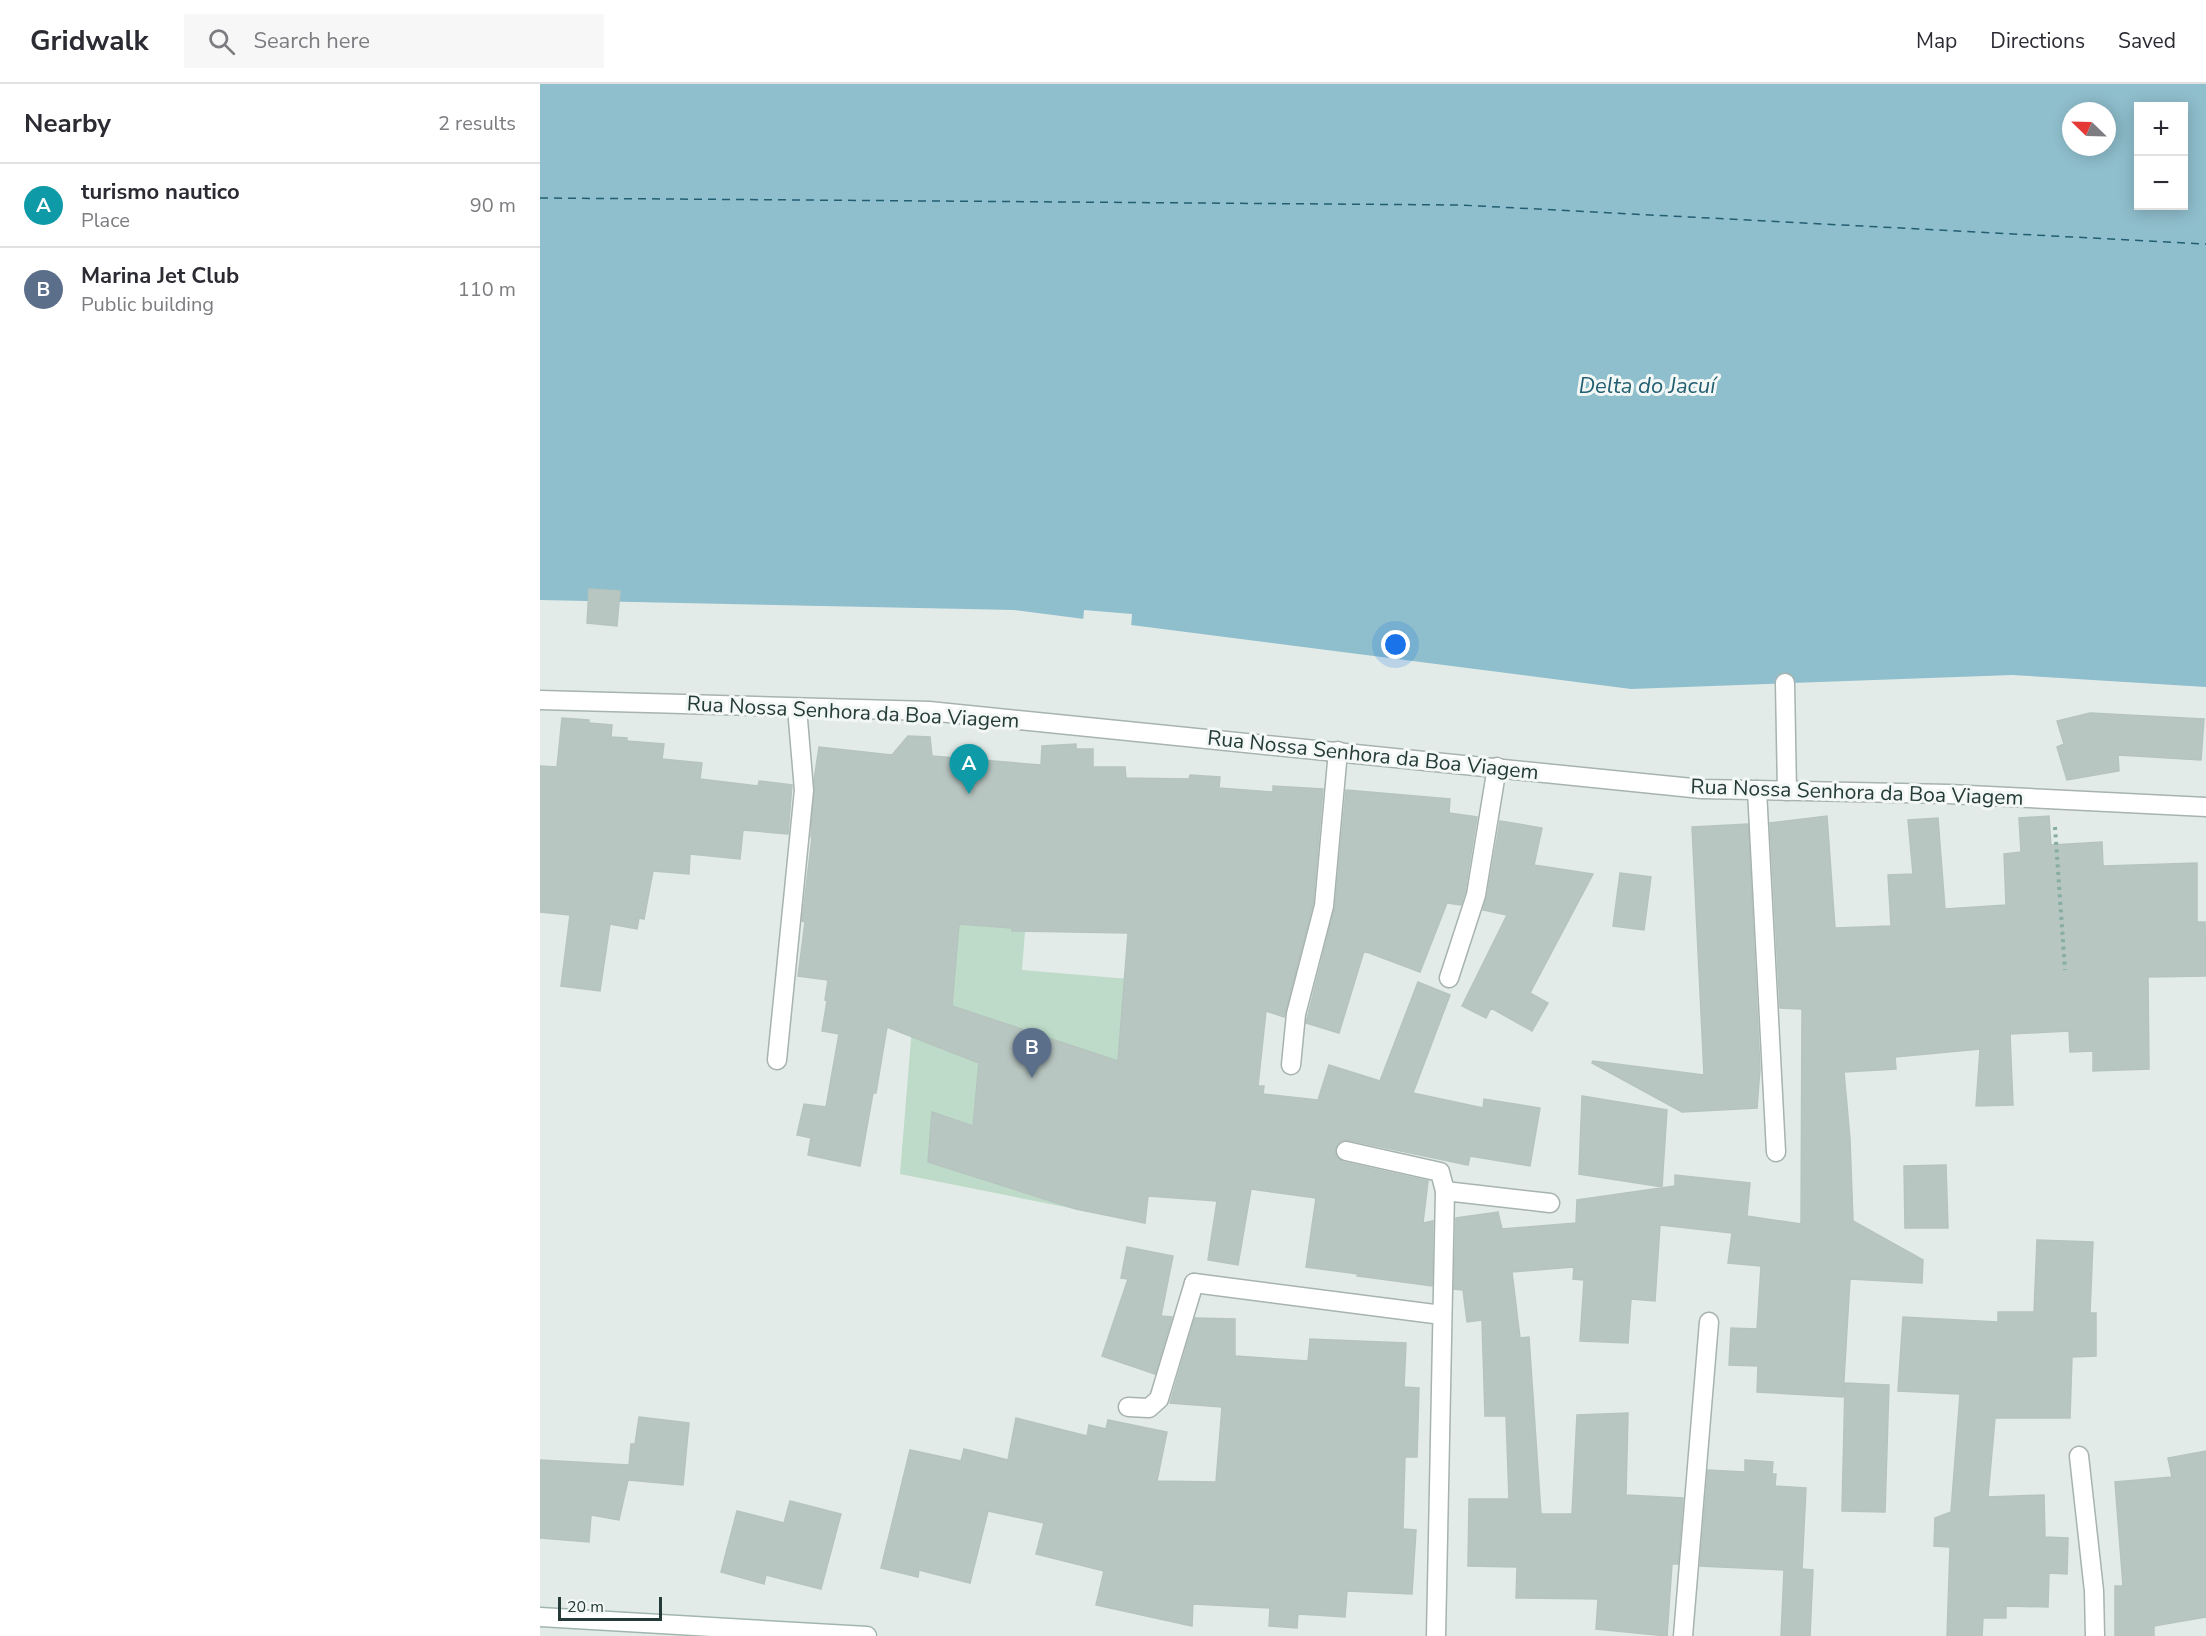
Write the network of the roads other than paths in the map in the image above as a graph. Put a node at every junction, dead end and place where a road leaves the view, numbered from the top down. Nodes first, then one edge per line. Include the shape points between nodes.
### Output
1 (1785, 683) dead end
2 (540, 700) edge
3 (797, 708) junction
4 (1338, 751) junction
5 (1497, 768) junction
6 (1757, 790) junction
7 (1788, 791) junction
8 (2206, 807) edge
9 (1449, 978) dead end
10 (777, 1060) dead end
11 (1291, 1065) dead end
12 (1346, 1151) dead end
13 (1776, 1152) dead end
14 (1445, 1191) junction
15 (1550, 1203) dead end
16 (1442, 1315) junction
17 (1709, 1323) dead end
18 (1128, 1407) dead end
19 (2079, 1456) dead end
20 (540, 1617) edge
21 (867, 1636) edge
22 (1436, 1636) edge
23 (1683, 1636) edge
24 (2095, 1636) edge

1 - 7 street
2 - 3 street, Rua Nossa Senhora da Boa Viagem
3 - 4 street, Rua Nossa Senhora da Boa Viagem via 972,714
3 - 10 street via 804,790
4 - 5 street, Rua Nossa Senhora da Boa Viagem
4 - 11 street via 1324,906 1296,1014
5 - 6 street, Rua Nossa Senhora da Boa Viagem via 1702,789
5 - 9 street via 1476,895
6 - 7 street, Rua Nossa Senhora da Boa Viagem
6 - 13 street
7 - 8 street, Rua Nossa Senhora da Boa Viagem
12 - 14 street via 1440,1172
14 - 15 street
14 - 16 street
16 - 18 street via 1194,1283 1159,1399 1149,1408
16 - 22 street
17 - 23 street
19 - 24 street
20 - 21 street

